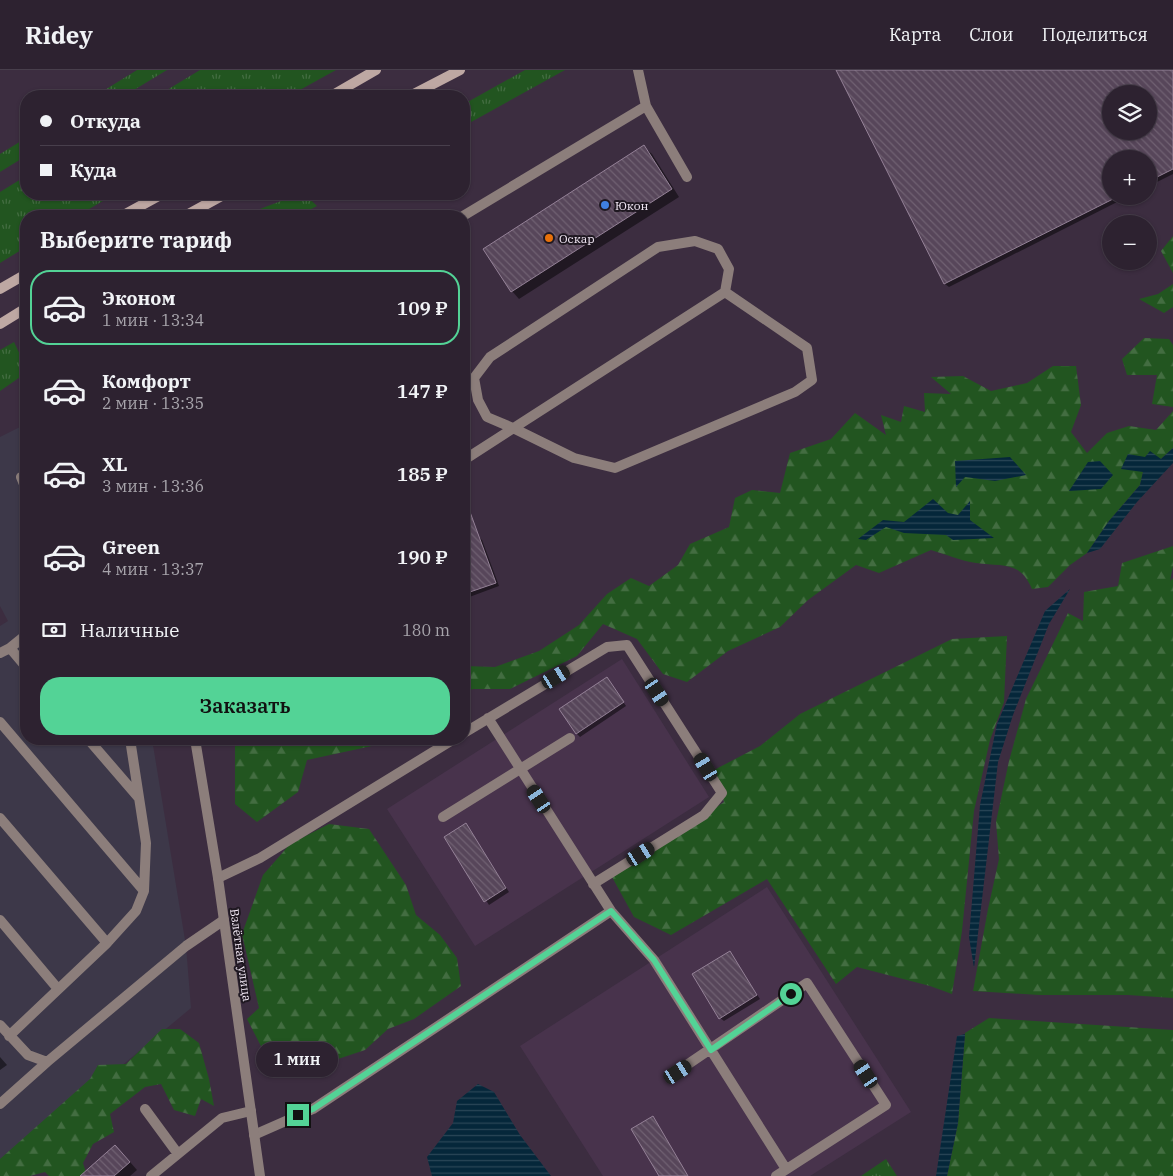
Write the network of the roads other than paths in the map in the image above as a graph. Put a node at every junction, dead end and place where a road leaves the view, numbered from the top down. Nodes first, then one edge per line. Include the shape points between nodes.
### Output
1 (376, 70) edge
2 (460, 70) edge
3 (638, 70) edge
4 (341, 90) edge
5 (422, 90) edge
6 (646, 106) junction
7 (687, 177) dead end
8 (151, 200) edge
9 (214, 200) edge
10 (133, 210) edge
11 (196, 210) edge
12 (470, 212) edge
13 (20, 277) edge
14 (0, 289) edge
15 (725, 292) junction
16 (20, 312) edge
17 (0, 324) edge
18 (513, 428) junction
19 (470, 456) edge
20 (20, 640) edge
21 (10, 648) junction
22 (0, 653) edge
23 (20, 660) edge
24 (488, 718) junction
25 (0, 722) edge
26 (470, 729) edge
27 (570, 738) dead end
28 (93, 745) edge
29 (131, 745) edge
30 (196, 745) edge
31 (444, 745) edge
32 (520, 769) junction
33 (139, 798) junction
34 (444, 817) dead end
35 (0, 818) edge
36 (218, 878) junction
37 (593, 884) junction
38 (144, 891) junction
39 (611, 911) junction
40 (0, 920) edge
41 (224, 920) junction
42 (107, 943) junction
43 (58, 989) junction
44 (0, 1025) edge
45 (9, 1036) junction
46 (711, 1050) junction
47 (47, 1062) junction
48 (678, 1072) dead end
49 (0, 1104) edge
50 (145, 1109) dead end
51 (251, 1111) junction
52 (254, 1134) junction
53 (178, 1154) junction
54 (786, 1169) junction
55 (151, 1176) edge
56 (260, 1176) edge
57 (776, 1176) edge

1 - 4 main road
2 - 5 main road
3 - 6 street
6 - 7 street
6 - 12 street
8 - 10 main road
9 - 11 main road
13 - 14 main road
15 - 18 street
15 - 18 street via 729,269 718,249 695,241 658,247 490,357 474,378 478,400 487,417
15 - 18 street via 806,348 812,380 796,392 615,468 574,458
16 - 17 main road
18 - 19 street
20 - 21 street
21 - 22 street
21 - 23 street
24 - 26 street
24 - 32 street
24 - 37 street via 607,647 627,645 698,754 722,793 704,815
25 - 38 street
27 - 32 street
28 - 33 street
29 - 33 street
30 - 36 street, Взлётная улица
31 - 36 street via 260,858
32 - 34 street
32 - 37 street
33 - 38 street via 146,843
35 - 42 street
36 - 41 street, Взлётная улица
37 - 39 street
38 - 42 street via 136,911
39 - 46 street via 654,960
39 - 52 street via 313,1109
40 - 43 street
41 - 47 street via 186,946
41 - 51 street, Взлётная улица
42 - 43 street
43 - 45 street
44 - 45 street
45 - 47 street via 28,1055
46 - 48 street
46 - 54 street
46 - 54 street via 808,983 886,1105
47 - 49 street
50 - 53 street
51 - 52 street, Взлётная улица
51 - 53 street via 222,1118
52 - 56 street, Взлётная улица
53 - 55 street
54 - 57 street

